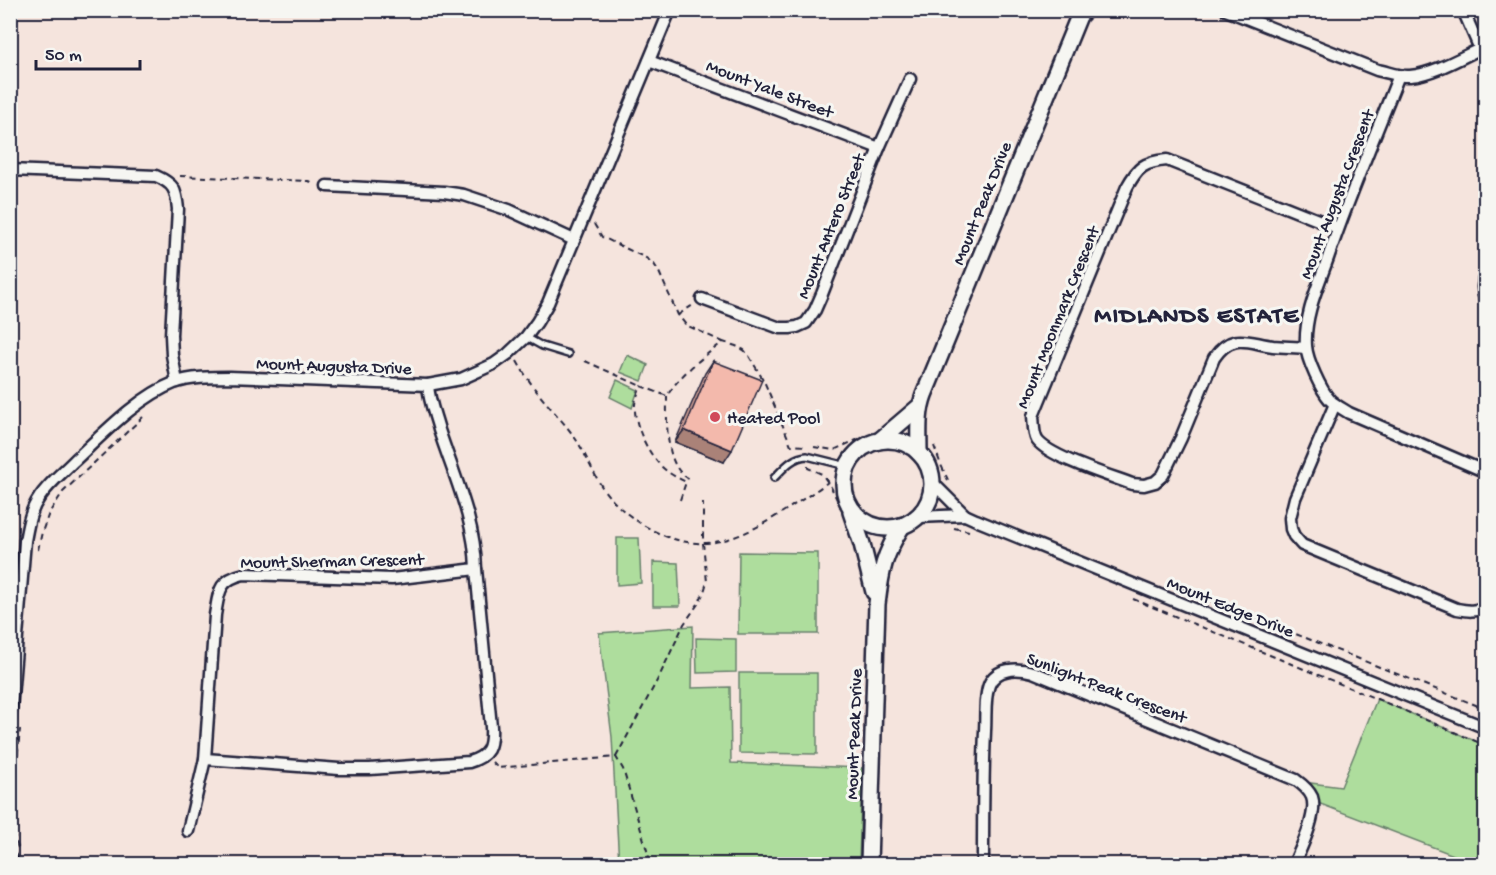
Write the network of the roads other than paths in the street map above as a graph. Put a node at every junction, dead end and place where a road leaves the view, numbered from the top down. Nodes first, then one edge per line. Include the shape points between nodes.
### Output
1 (670, 10) edge
2 (1226, 10) edge
3 (1463, 10) edge
4 (1081, 12) edge
5 (1483, 47) edge
6 (649, 61) junction
7 (1399, 75) junction
8 (910, 79) dead end
9 (879, 148) junction
10 (10, 170) edge
11 (327, 186) road end
12 (1338, 228) junction
13 (574, 240) junction
14 (1485, 272) edge
15 (702, 299) road end
16 (1485, 303) edge
17 (530, 340) junction
18 (1306, 348) junction
19 (568, 354) dead end
20 (177, 382) junction
21 (428, 385) junction
22 (1335, 404) junction
23 (920, 406) junction
24 (879, 441) junction
25 (919, 453) junction
26 (847, 466) junction
27 (1485, 472) edge
28 (774, 478) dead end
29 (932, 482) junction
30 (848, 505) junction
31 (965, 515) junction
32 (918, 517) junction
33 (902, 526) junction
34 (476, 569) junction
35 (877, 604) junction
36 (1485, 607) edge
37 (16, 722) edge
38 (1485, 728) edge
39 (205, 759) junction
40 (188, 831) dead end
41 (10, 858) edge
42 (14, 864) edge
43 (869, 864) edge
44 (983, 864) edge
45 (1294, 864) edge

1 - 6 street, Mount Augusta Drive
2 - 7 street via 1377,70
3 - 5 street
4 - 23 street, Mount Peak Drive
5 - 7 street via 1427,73
6 - 9 street, Mount Yale Street
6 - 13 street, Mount Augusta Drive
7 - 12 street, Mount Augusta Crescent
8 - 9 street, Mount Antero Street
9 - 15 street, Mount Antero Street via 822,294 806,323 780,327
10 - 20 street via 156,176 173,186 178,208 171,335
11 - 13 street via 464,195 509,210
12 - 18 street, Mount Augusta Crescent via 1314,296
12 - 18 street, Mount Moonmark Crescent via 1167,160 1139,168 1127,187 1034,416 1037,439 1057,454 1132,484 1155,482 1164,475 1220,349 1247,340
13 - 17 street, Mount Augusta Drive
14 - 16 street
17 - 19 lane
17 - 21 street, Mount Augusta Drive via 494,364 461,379
18 - 22 street, Mount Augusta Crescent via 1317,378
20 - 21 street, Mount Augusta Drive via 229,377
20 - 37 street, Mount Augusta Drive via 146,398 99,438 50,484 33,509 25,541
21 - 34 street via 447,456 469,516
22 - 27 street, Mount Augusta Crescent
22 - 36 street via 1295,498 1290,518 1294,536 1302,545 1457,609
23 - 24 street, Mount Peak Drive
23 - 25 street, Mount Peak Drive
24 - 25 street via 901,442
24 - 26 street, Mount Peak Drive via 860,450
25 - 29 street, Mount Peak Drive
26 - 28 lane via 800,457
26 - 30 street, Mount Peak Drive via 843,486
29 - 31 street, Mount Edge Drive
29 - 32 street via 929,501
30 - 33 street via 871,526
30 - 35 street, Mount Peak Drive
31 - 32 street, Mount Edge Drive
31 - 38 street, Mount Edge Drive
32 - 33 street
33 - 35 street, Mount Peak Drive via 881,570
34 - 39 street, Mount Sherman Crescent via 392,579 244,574 228,580 218,594 215,615
34 - 39 street via 492,738 485,755 469,762 370,769
35 - 43 street, Mount Peak Drive
39 - 40 street, Mount Sherman Crescent
41 - 42 street
44 - 45 street, Sunlight Peak Crescent via 986,699 989,684 1010,669 1033,672 1296,780 1311,794 1314,805

